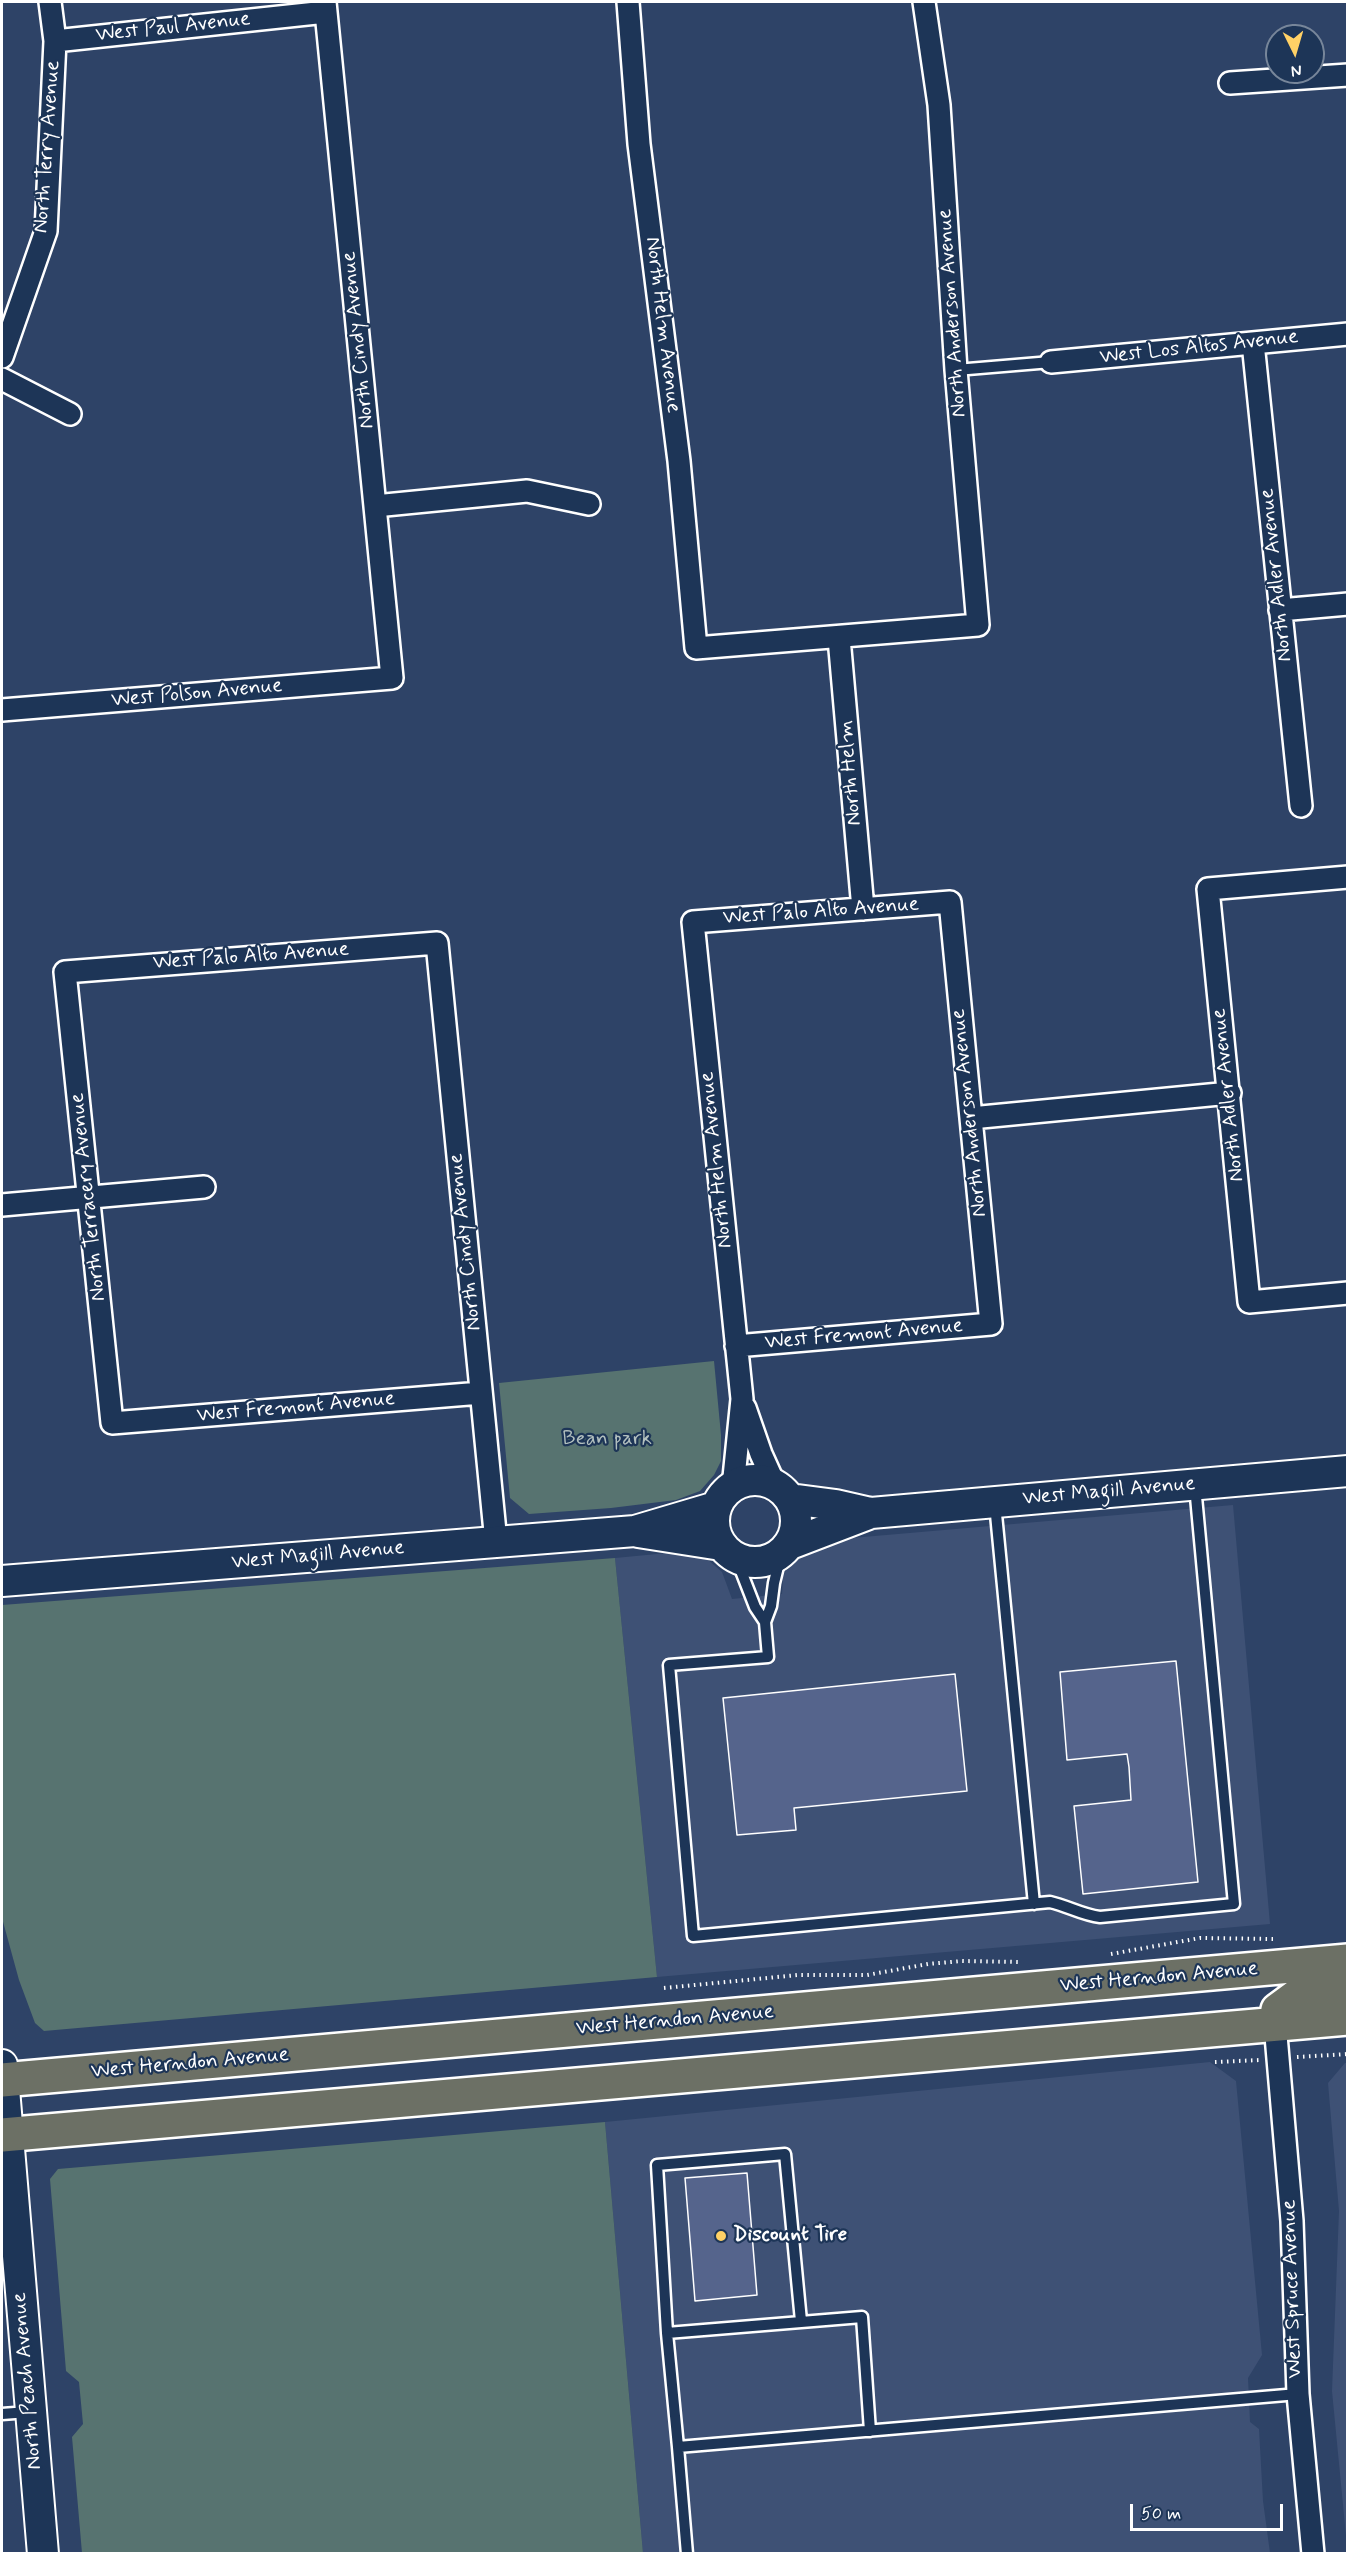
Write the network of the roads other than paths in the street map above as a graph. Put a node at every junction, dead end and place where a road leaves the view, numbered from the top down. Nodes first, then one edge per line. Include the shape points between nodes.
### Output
1 (50, 2) edge
2 (628, 2) edge
3 (924, 2) edge
4 (326, 7) edge
5 (55, 41) junction
6 (1347, 75) edge
7 (1230, 83) dead end
8 (1347, 333) edge
9 (1253, 343) junction
10 (2, 357) edge
11 (1051, 362) joint
12 (956, 370) junction
13 (2, 379) edge
14 (70, 414) dead end
15 (589, 504) dead end
16 (375, 506) junction
17 (1347, 604) edge
18 (1280, 610) junction
19 (839, 638) junction
20 (392, 678) joint
21 (2, 710) edge
22 (1301, 806) dead end
23 (1347, 877) edge
24 (950, 902) joint
25 (863, 909) junction
26 (693, 922) joint
27 (437, 943) joint
28 (65, 972) joint
29 (1230, 1093) junction
30 (971, 1118) junction
31 (204, 1186) dead end
32 (88, 1197) junction
33 (2, 1204) edge
34 (1347, 1293) edge
35 (991, 1324) joint
36 (736, 1346) junction
37 (481, 1393) junction
38 (741, 1399) junction
39 (112, 1423) joint
40 (1347, 1471) edge
41 (1195, 1484) junction
42 (783, 1492) junction
43 (724, 1497) junction
44 (995, 1502) junction
45 (872, 1513) junction
46 (635, 1531) junction
47 (496, 1542) junction
48 (786, 1549) junction
49 (728, 1551) junction
50 (2, 1581) edge
51 (765, 1622) junction
52 (1034, 1904) junction
53 (1347, 1961) edge
54 (1347, 1988) edge
55 (1347, 2018) edge
56 (1275, 2024) junction
57 (2, 2075) edge
58 (5, 2134) edge
59 (801, 2321) junction
60 (667, 2333) junction
61 (1298, 2394) junction
62 (16, 2413) edge
63 (870, 2432) junction
64 (678, 2447) junction
65 (43, 2553) edge
66 (687, 2553) edge
67 (1314, 2553) edge

1 - 5 street, North Terry Avenue
2 - 19 street, North Helm Avenue via 639,144 679,461 696,648
3 - 12 street, North Anderson Avenue via 939,105
4 - 5 street, West Paul Avenue
4 - 16 street, North Cindy Avenue
5 - 10 street, North Terry Avenue via 46,231
6 - 7 street
8 - 9 street, West Los Altos Avenue
9 - 11 street, West Los Altos Avenue
9 - 18 street, North Adler Avenue
11 - 12 lane
12 - 19 street, North Anderson Avenue via 978,625
13 - 14 street
15 - 16 street via 526,491
16 - 20 street, North Cindy Avenue
17 - 18 street
18 - 22 street, North Adler Avenue
19 - 25 street, North Helm
20 - 21 street, West Polson Avenue
23 - 29 street, North Adler Avenue via 1208,889
24 - 25 street, West Palo Alto Avenue
24 - 30 street, North Anderson Avenue
25 - 26 street, West Palo Alto Avenue
26 - 36 street, North Helm Avenue
27 - 28 street, West Palo Alto Avenue
27 - 37 street, North Cindy Avenue
28 - 32 street, North Terracery Avenue
29 - 30 street
29 - 34 street, North Adler Avenue via 1249,1302
30 - 35 street, North Anderson Avenue
31 - 32 street
32 - 33 street
32 - 39 street, North Terracery Avenue
35 - 36 street, West Fremont Avenue
36 - 38 street, North Helm Avenue
37 - 39 street, West Fremont Avenue
37 - 47 street, North Cindy Avenue
38 - 42 street, North Helm Avenue via 761,1454
38 - 43 street, North Helm Avenue
40 - 41 street, West Magill Avenue
41 - 44 street, West Magill Avenue
41 - 52 lane via 1234,1904 1100,1917 1083,1915 1062,1905
42 - 43 street via 761,1480 746,1481
42 - 45 street, West Magill Avenue
42 - 48 street via 796,1514 796,1530
43 - 46 street, West Magill Avenue
43 - 49 street via 714,1526
44 - 45 street, West Magill Avenue
44 - 52 lane
45 - 48 street, West Magill Avenue
46 - 47 street, West Magill Avenue
46 - 49 street, West Magill Avenue
47 - 50 street, West Magill Avenue
48 - 49 street via 769,1561 755,1563
48 - 51 lane
49 - 51 lane
51 - 52 lane via 768,1657 669,1665 693,1936
53 - 57 main road, West Herndon Avenue
54 - 56 main road via 1296,1996 1278,2010
55 - 56 main road
56 - 58 main road
56 - 61 street, West Spruce Avenue via 1292,2221
57 - 58 street, North Peach Avenue
58 - 62 street, North Peach Avenue
59 - 60 lane
59 - 60 lane via 785,2154 657,2165
59 - 63 lane via 862,2317
60 - 64 lane
61 - 63 lane
61 - 67 street, West Spruce Avenue
62 - 65 street, North Peach Avenue
63 - 64 lane
64 - 66 lane

